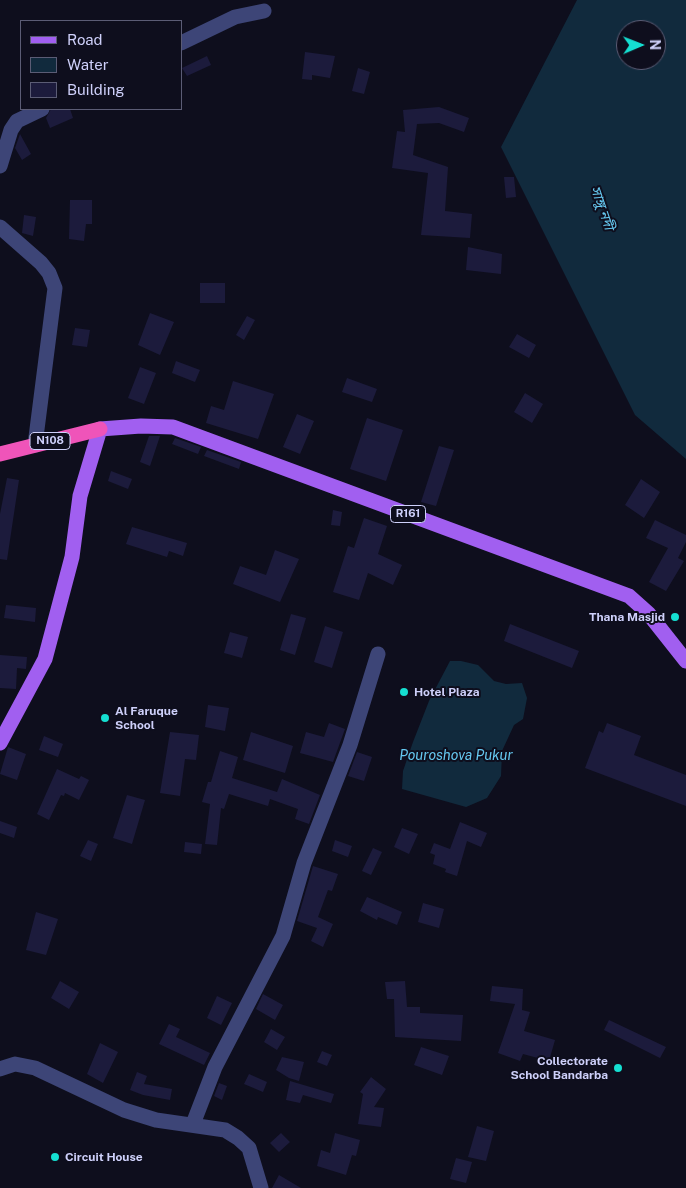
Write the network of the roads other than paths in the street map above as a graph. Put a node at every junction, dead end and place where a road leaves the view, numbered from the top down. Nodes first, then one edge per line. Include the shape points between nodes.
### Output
1 (264, 11) dead end
2 (182, 43) edge
3 (40, 110) edge
4 (0, 166) edge
5 (0, 227) edge
6 (100, 429) junction
7 (35, 445) junction
8 (0, 454) edge
9 (378, 654) dead end
10 (686, 661) edge
11 (0, 743) edge
12 (0, 1069) edge
13 (193, 1124) junction
14 (261, 1188) edge

1 - 2 street via 235,17
3 - 4 street via 17,121
5 - 7 street via 41,263 55,288
6 - 7 highway, N108
6 - 10 main road, R161 via 173,427 630,596 648,613
6 - 11 main road via 80,496 72,557 45,658
7 - 8 highway, N108
9 - 13 street via 350,745 304,864 283,936 215,1067
12 - 13 street via 15,1064 35,1068 124,1110 156,1120
13 - 14 street via 225,1130 238,1138 248,1148

